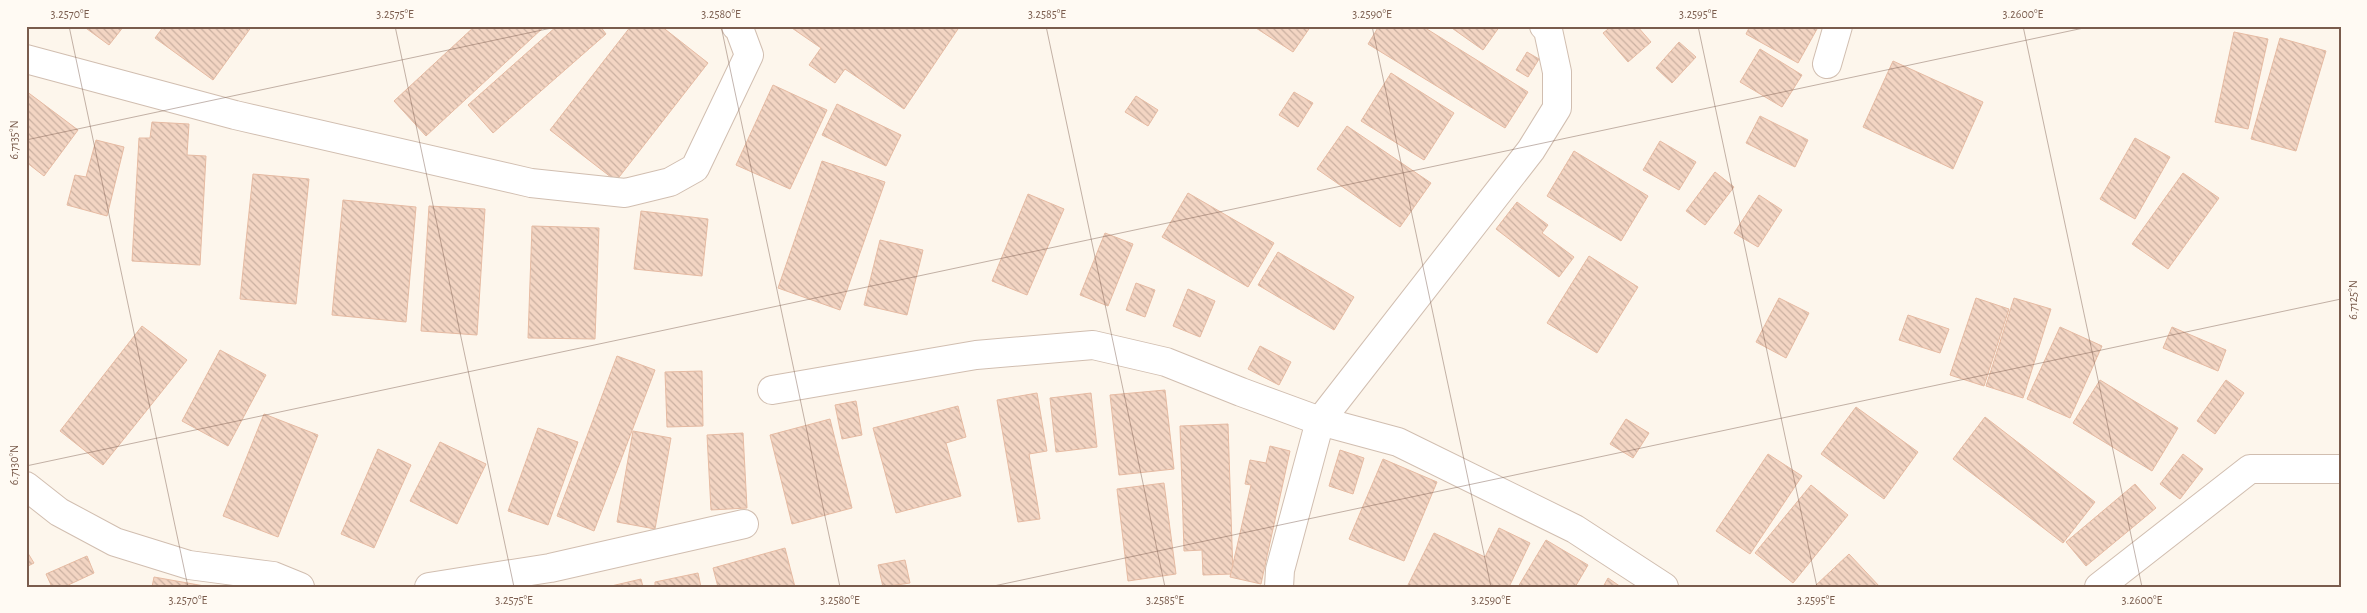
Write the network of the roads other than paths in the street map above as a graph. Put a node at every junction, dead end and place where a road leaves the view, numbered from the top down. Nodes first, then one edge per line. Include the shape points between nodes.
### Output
1 (736, 26) edge
2 (1544, 26) edge
3 (1838, 26) edge
4 (26, 59) edge
5 (1827, 64) dead end
6 (772, 390) dead end
7 (1320, 421) junction
8 (2341, 469) edge
9 (26, 486) edge
10 (744, 524) dead end
11 (300, 587) edge
12 (429, 587) edge
13 (1279, 587) edge
14 (1664, 587) edge
15 (2099, 587) edge

1 - 4 street via 750,55 695,168 670,182 625,193 522,181 235,115
2 - 7 street via 1548,30 1557,72 1557,108 1531,150
3 - 5 street
6 - 7 street via 976,355 1093,345 1166,362
7 - 13 street via 1280,570
7 - 14 street via 1398,442 1451,467 1575,529
8 - 15 street via 2250,469
9 - 11 street via 59,512 114,542 188,565 274,576
10 - 12 street via 550,568

